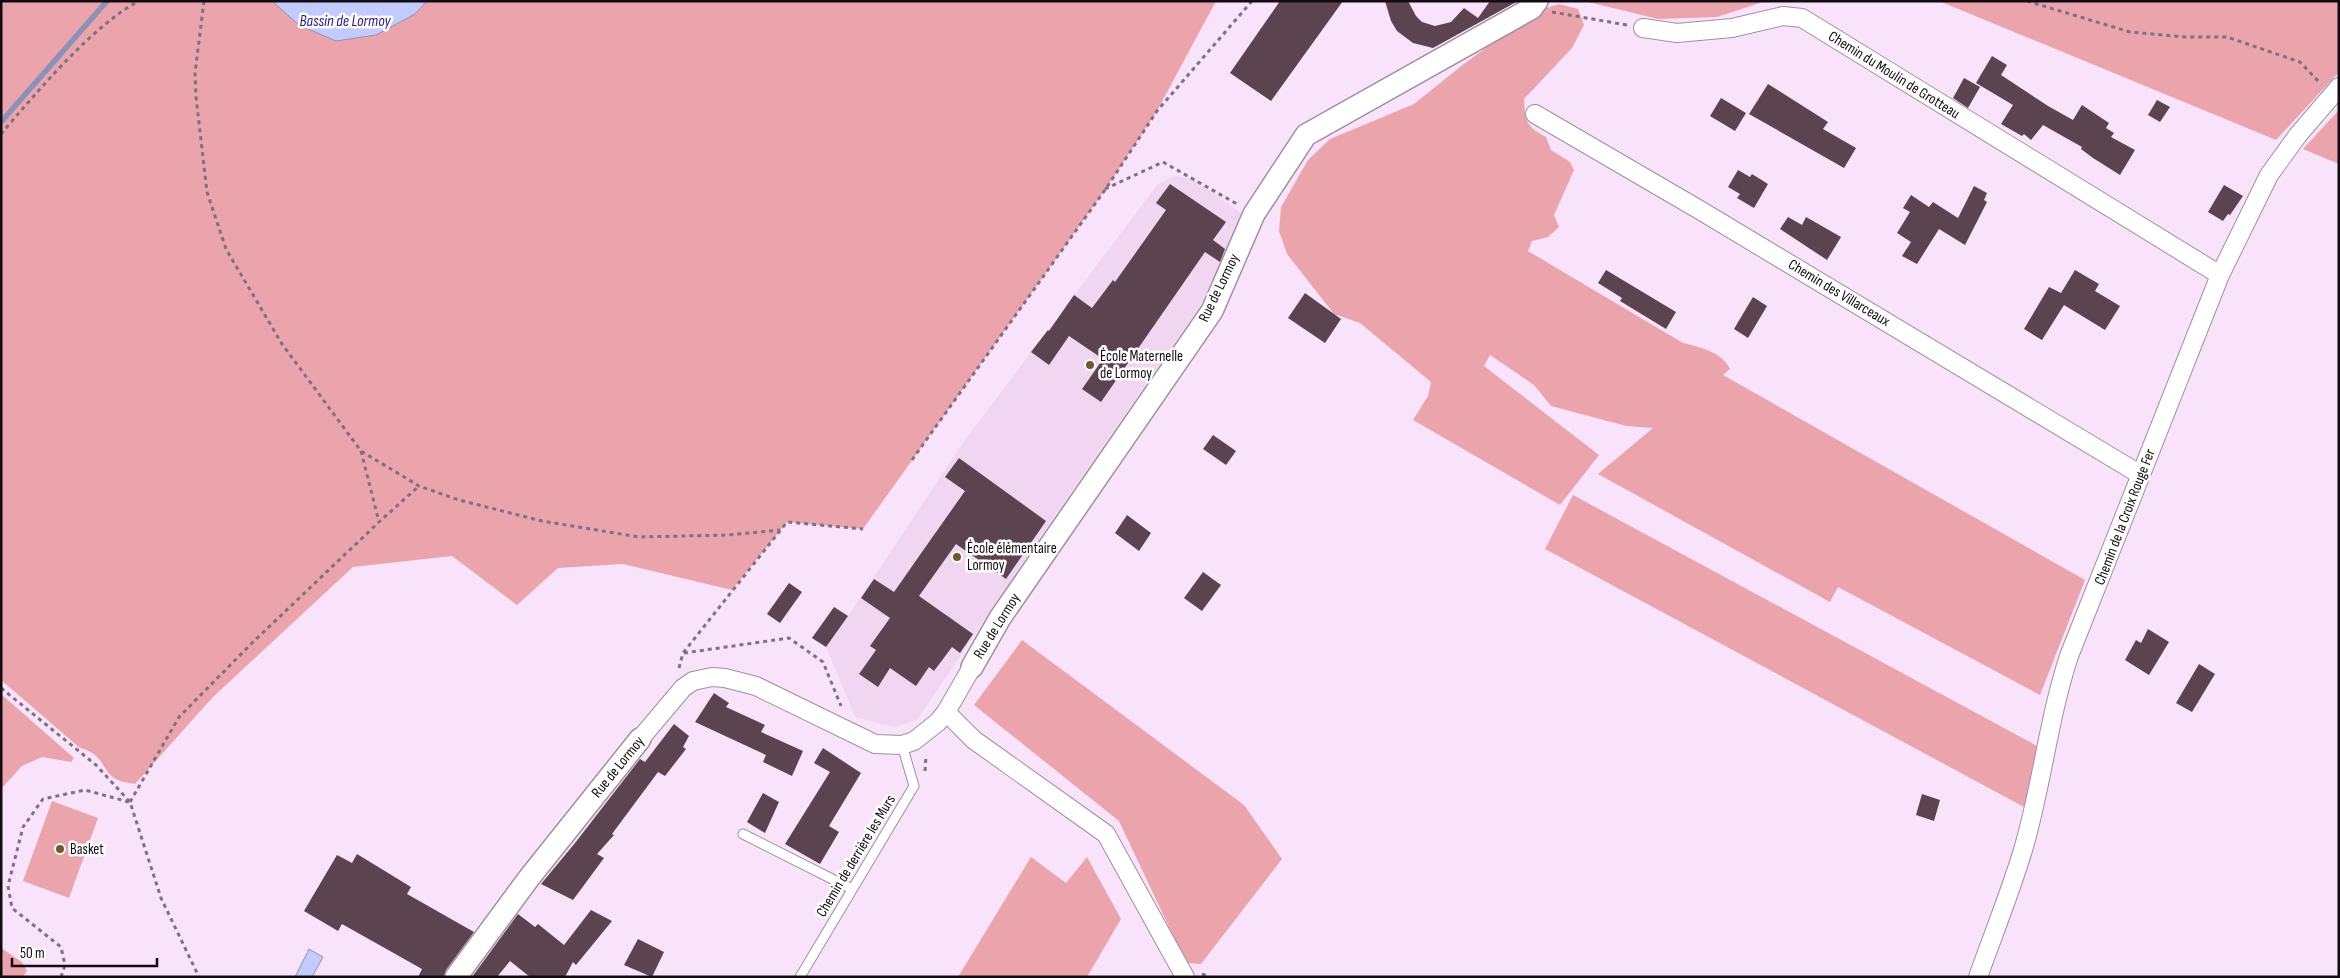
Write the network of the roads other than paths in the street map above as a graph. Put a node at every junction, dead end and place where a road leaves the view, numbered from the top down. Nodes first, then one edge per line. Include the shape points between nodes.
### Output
1 (1535, 5) edge
2 (1643, 28) road end
3 (2334, 92) edge
4 (1535, 114) dead end
5 (2220, 275) junction
6 (2141, 475) junction
7 (972, 666) joint
8 (946, 712) junction
9 (640, 739) joint
10 (902, 745) junction
11 (743, 834) dead end
12 (852, 890) junction
13 (456, 977) edge
14 (800, 977) edge
15 (1185, 977) edge
16 (1978, 977) edge

1 - 7 street, Rue de Lormoy via 1306,135 1254,214 1212,311 1000,618
2 - 5 street, Chemin du Moulin de Grotteau via 1677,34 1732,28 1783,16 1802,18
3 - 5 street, Chemin de la Croix Rouge Fer via 2269,175
4 - 6 street, Chemin des Villarceaux
5 - 6 street, Chemin de la Croix Rouge Fer
6 - 16 street, Chemin de la Croix Rouge Fer via 2057,692 2023,850
7 - 8 street, Rue de Lormoy
8 - 10 street, Rue de Lormoy via 924,734
8 - 15 street via 974,740 1106,834
9 - 10 street, Rue de Lormoy via 683,688 692,681 712,677 756,686 875,744
9 - 13 street, Rue de Lormoy via 525,883
10 - 12 lane, Chemin de derrière les Murs via 914,786
11 - 12 lane
12 - 14 lane, Chemin de derrière les Murs

